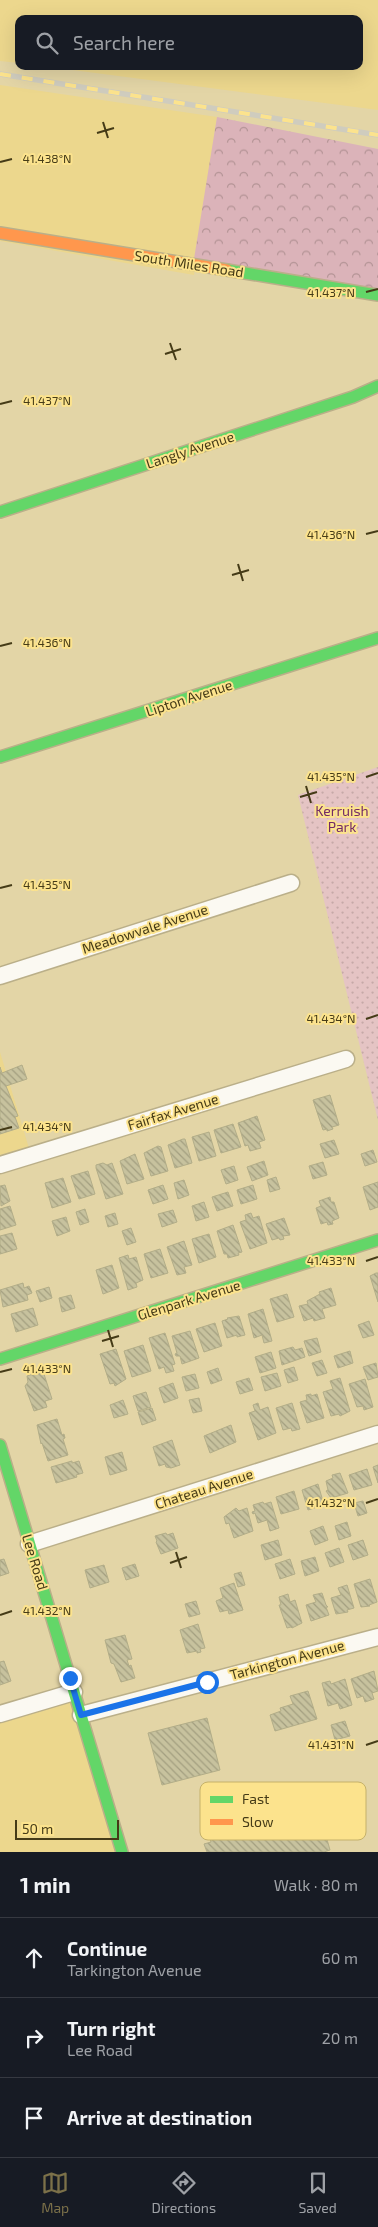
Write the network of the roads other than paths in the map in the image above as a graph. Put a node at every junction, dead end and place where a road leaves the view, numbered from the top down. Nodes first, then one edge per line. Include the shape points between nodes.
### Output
1 (0, 233) edge
2 (378, 295) edge
3 (378, 386) edge
4 (0, 512) edge
5 (378, 638) edge
6 (0, 757) edge
7 (291, 883) dead end
8 (0, 976) edge
9 (346, 1059) dead end
10 (0, 1165) edge
11 (378, 1240) edge
12 (0, 1359) edge
13 (378, 1434) edge
14 (0, 1445) edge
15 (5, 1483) edge
16 (30, 1544) junction
17 (378, 1636) edge
18 (74, 1692) junction
19 (0, 1714) edge
20 (81, 1715) junction
21 (122, 1852) edge

1 - 2 street, South Miles Road
3 - 4 street, Langly Avenue via 354,397
5 - 6 street, Lipton Avenue
7 - 8 street, Meadowvale Avenue
9 - 10 street, Fairfax Avenue
11 - 12 street, Glenpark Avenue
13 - 16 street, Chateau Avenue
14 - 15 street, Lee Road
15 - 16 street, Lee Road
16 - 18 street, Lee Road
17 - 20 street, Tarkington Avenue
18 - 19 street
18 - 20 street, Lee Road
20 - 21 street, Lee Road

